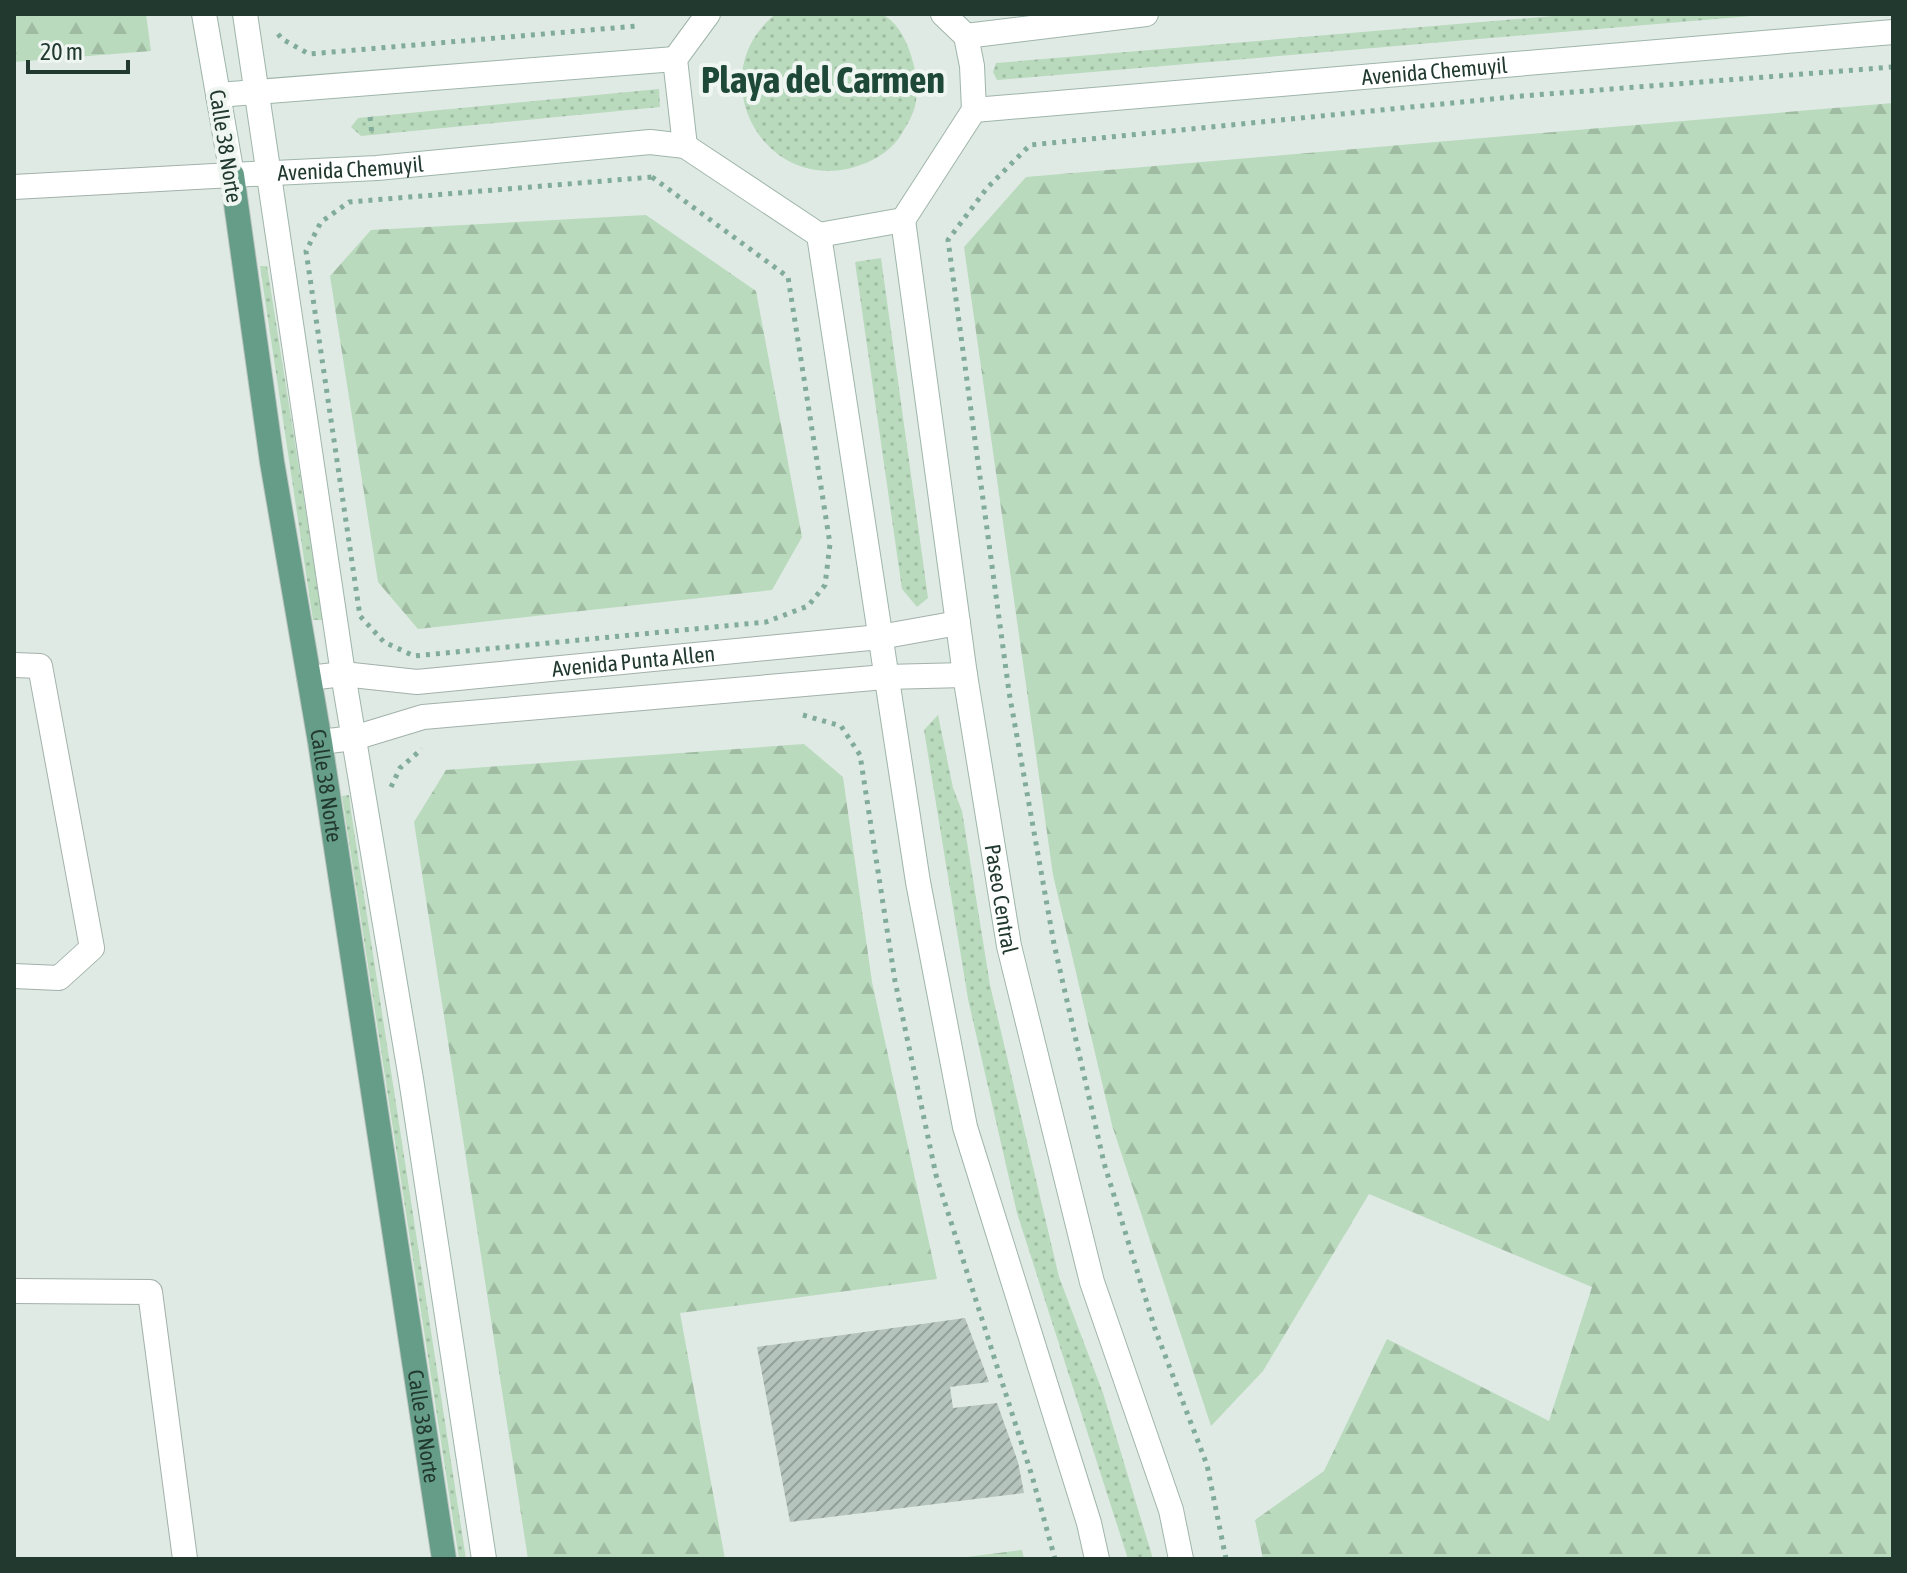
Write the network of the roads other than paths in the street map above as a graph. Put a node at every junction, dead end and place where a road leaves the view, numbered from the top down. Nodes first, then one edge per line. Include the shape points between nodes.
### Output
1 (204, 14) edge
2 (245, 14) edge
3 (708, 14) edge
4 (943, 14) edge
5 (1146, 14) edge
6 (1893, 32) edge
7 (966, 36) junction
8 (675, 59) junction
9 (257, 92) junction
10 (218, 95) junction
11 (974, 110) junction
12 (685, 146) junction
13 (270, 173) junction
14 (232, 175) junction
15 (14, 187) edge
16 (903, 220) junction
17 (819, 235) junction
18 (958, 623) junction
19 (880, 637) junction
20 (14, 665) edge
21 (343, 674) junction
22 (965, 675) junction
23 (885, 677) junction
24 (309, 678) junction
25 (354, 738) junction
26 (320, 742) junction
27 (14, 976) edge
28 (14, 1291) edge
29 (185, 1559) edge
30 (444, 1559) edge
31 (484, 1559) edge
32 (1097, 1559) edge
33 (1181, 1559) edge

1 - 10 main road, Calle 38 Norte
2 - 9 main road, Calle 38 Norte
3 - 8 main road
4 - 7 main road
5 - 7 main road
6 - 11 main road, Avenida Chemuyil
7 - 11 main road
8 - 9 main road
8 - 12 main road
9 - 10 main road
9 - 13 main road, Calle 38 Norte
10 - 14 main road, Calle 38 Norte
11 - 16 main road
12 - 13 main road, Avenida Chemuyil via 650,142
12 - 17 main road
13 - 14 main road, Avenida Chemuyil
13 - 21 main road, Calle 38 Norte
14 - 15 main road, Avenida Chemuyil
14 - 24 main road, Calle 38 Norte
16 - 17 main road
16 - 18 main road, Paseo Central
17 - 19 main road
18 - 19 main road, Avenida Punta Allen
18 - 22 main road, Paseo Central
19 - 21 main road, Avenida Punta Allen via 417,682
19 - 23 main road
20 - 27 main road via 40,666 92,948 59,978
21 - 24 main road, Avenida Punta Allen
21 - 25 main road, Calle 38 Norte
22 - 23 main road, Avenida Punta Allen
22 - 33 main road, Paseo Central via 1009,946 1092,1282 1171,1510
23 - 25 main road, Avenida Punta Allen via 423,717
23 - 32 main road via 965,1127
24 - 26 main road, Calle 38 Norte
25 - 26 main road, Avenida Punta Allen
25 - 31 main road, Calle 38 Norte
26 - 30 main road, Calle 38 Norte
28 - 29 main road via 150,1292

